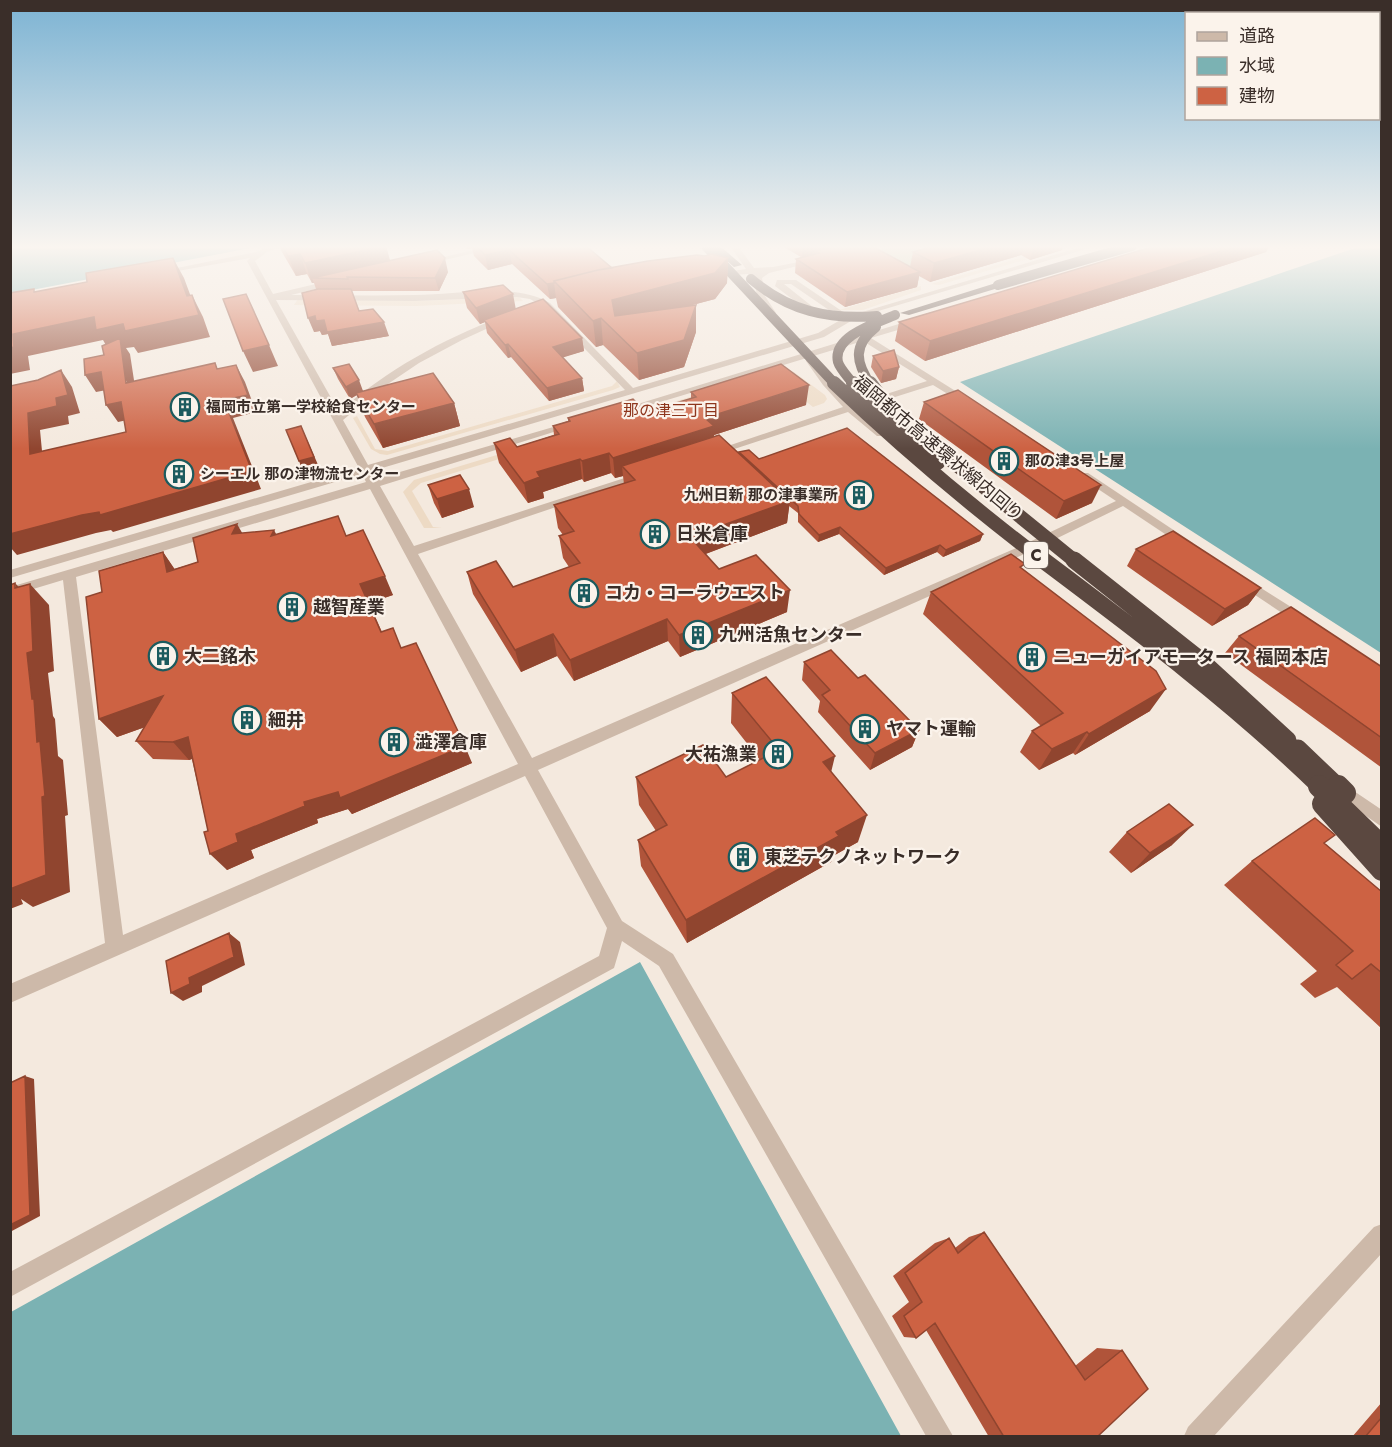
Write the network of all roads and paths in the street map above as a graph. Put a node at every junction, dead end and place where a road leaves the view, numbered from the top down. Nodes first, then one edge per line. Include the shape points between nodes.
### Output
1 (280, 314) edge
2 (555, 314) edge
3 (766, 314) edge
4 (770, 314) edge
5 (773, 314) edge
6 (810, 314) edge
7 (817, 314) edge
8 (818, 314) edge
9 (840, 314) edge
10 (865, 314) edge
11 (900, 314) junction
12 (514, 315) edge
13 (868, 317) edge
14 (868, 317) edge
15 (858, 318) edge
16 (858, 318) edge
17 (848, 319) junction
18 (923, 319) edge
19 (834, 326) junction
20 (863, 337) junction
21 (796, 341) junction
22 (805, 355) junction
23 (934, 381) junction
24 (631, 391) junction
25 (975, 406) edge
26 (848, 408) junction
27 (609, 414) edge
28 (338, 419) junction
29 (587, 420) edge
30 (698, 458) edge
31 (365, 468) junction
32 (1075, 470) edge
33 (654, 472) edge
34 (374, 484) junction
35 (1125, 501) junction
36 (1027, 548) junction
37 (1194, 548) edge
38 (410, 552) junction
39 (10, 574) edge
40 (69, 574) junction
41 (1234, 574) edge
42 (10, 592) edge
43 (1312, 627) edge
44 (527, 765) junction
45 (1382, 820) edge
46 (1382, 832) edge
47 (1382, 847) edge
48 (1382, 870) edge
49 (616, 927) junction
50 (115, 947) junction
51 (10, 994) edge
52 (1382, 1235) edge
53 (10, 1285) edge
54 (940, 1437) edge
55 (1197, 1437) edge

1 - 28 street
2 - 24 street
3 - 48 highway, bridge via 814,368 893,445 971,512 1230,713 1338,819
4 - 47 highway, 福岡都市高速環状線内回り / C, bridge via 818,368 898,444 1275,743
5 - 21 street
6 - 16 highway, bridge
7 - 19 street
8 - 15 highway, bridge
9 - 17 street
10 - 17 street
11 - 13 highway, bridge
11 - 14 highway, bridge
11 - 46 highway, bridge via 859,330 840,346 837,358 856,388 1019,534 1171,646 1301,751
11 - 47 highway, bridge via 873,329 862,341 859,365 869,385 965,474 1251,703 1324,777
12 - 28 street via 478,328 405,367
17 - 19 street
18 - 20 street
19 - 21 street via 821,335
20 - 22 street
20 - 23 street
21 - 22 street
21 - 24 street
22 - 26 street
22 - 27 street
23 - 25 street
23 - 26 street
24 - 31 street
26 - 30 street via 724,454
26 - 36 street
28 - 31 street
29 - 34 street
31 - 34 street
31 - 39 street
32 - 35 street
33 - 38 street
34 - 38 street
34 - 40 street
35 - 36 street
35 - 37 street
36 - 44 street
36 - 45 street via 1225,704
38 - 44 street
40 - 42 street
40 - 50 street
41 - 43 street
44 - 49 street
44 - 50 street
49 - 53 street via 608,962
49 - 54 street via 666,960
50 - 51 street
52 - 55 street

